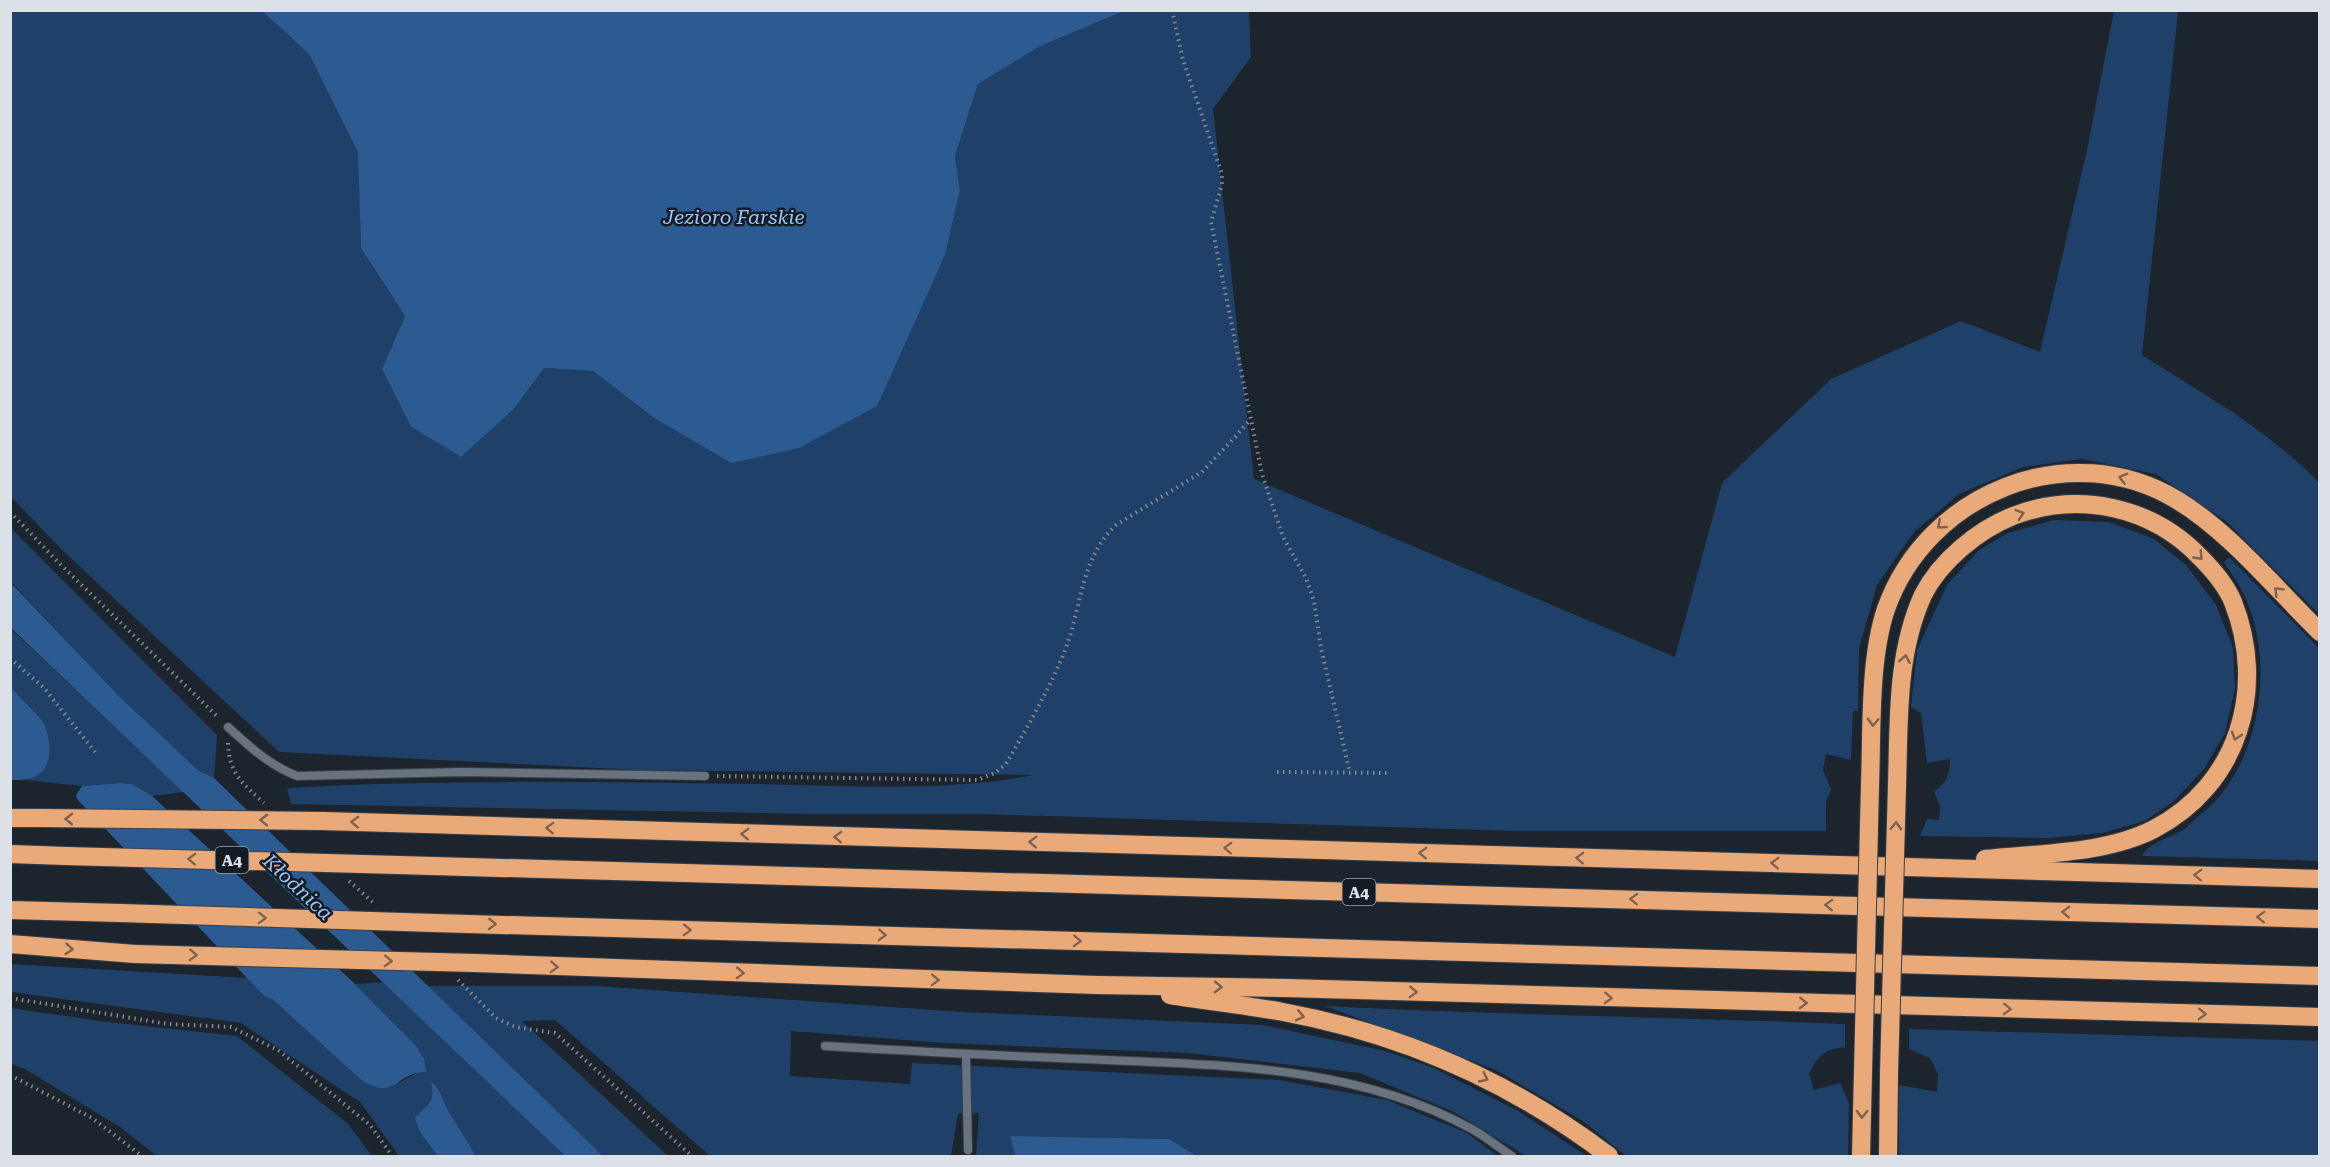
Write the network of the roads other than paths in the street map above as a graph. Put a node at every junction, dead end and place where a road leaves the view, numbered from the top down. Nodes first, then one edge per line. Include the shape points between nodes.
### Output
1 (2319, 632) edge
2 (228, 727) road end
3 (705, 776) road end
4 (10, 818) edge
5 (10, 854) edge
6 (1917, 867) junction
7 (2319, 879) edge
8 (10, 910) edge
9 (2319, 919) edge
10 (10, 944) edge
11 (2319, 976) edge
12 (1097, 985) junction
13 (2319, 1017) edge
14 (825, 1047) dead end
15 (966, 1055) junction
16 (968, 1150) dead end
17 (1512, 1156) edge
18 (1609, 1156) edge
19 (1862, 1156) edge
20 (1888, 1156) edge

1 -> 19 highway, bridge via 2201,516 2144,484 2115,476 2051,474 2019,482 1959,509 1921,546 1899,579 1878,644 1870,785
2 - 3 lane via 260,756 297,776 461,772
6 -> 4 highway, bridge via 322,821
9 -> 5 highway, A4, bridge
7 -> 6 highway
20 -> 6 highway, bridge via 1897,786 1904,663 1911,628 1924,594 1959,550 2000,521 2050,506 2077,503 2138,514 2190,546 2232,601 2248,663 2248,687 2236,740 2204,792 2154,829 2125,840 2096,847
8 -> 11 highway, bridge
10 -> 12 highway, bridge via 135,954
12 -> 13 highway
12 -> 18 highway via 1282,1012 1340,1025 1428,1053 1533,1104
14 - 15 lane
15 - 16 lane
15 - 17 lane via 1186,1064 1280,1071 1353,1083 1411,1101 1462,1124

